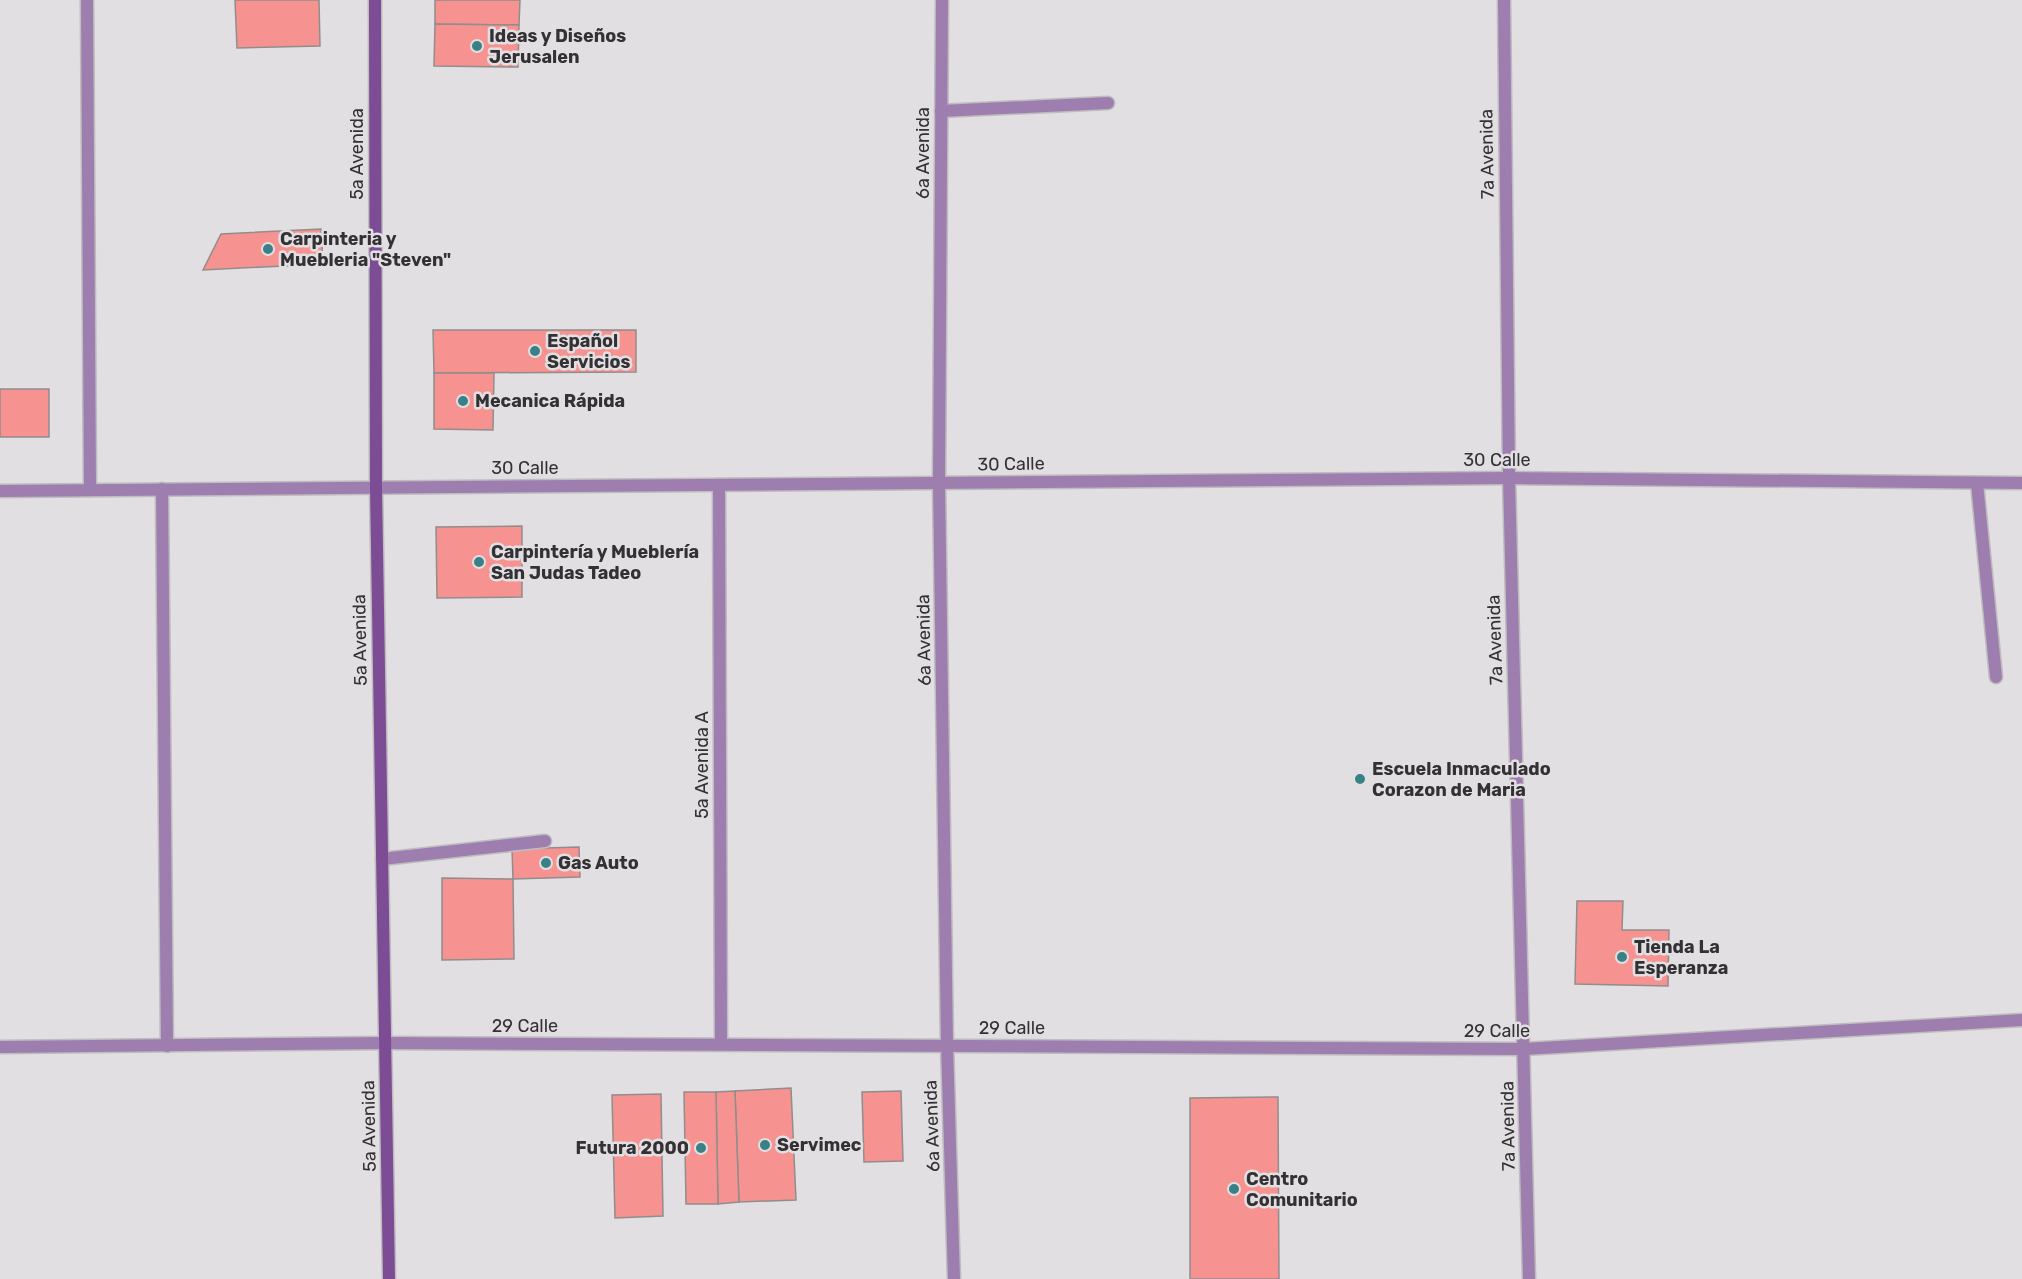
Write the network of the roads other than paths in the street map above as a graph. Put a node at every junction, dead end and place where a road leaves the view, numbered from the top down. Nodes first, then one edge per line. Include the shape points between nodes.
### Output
1 (87, 0) edge
2 (375, 0) edge
3 (942, 0) edge
4 (1503, 0) edge
5 (1108, 103) dead end
6 (941, 111) junction
7 (1509, 478) junction
8 (939, 483) junction
9 (1977, 483) junction
10 (2022, 483) edge
11 (719, 485) junction
12 (376, 487) junction
13 (162, 489) junction
14 (90, 490) junction
15 (0, 491) edge
16 (1996, 677) dead end
17 (545, 841) dead end
18 (382, 859) junction
19 (2022, 1020) edge
20 (386, 1043) junction
21 (721, 1044) junction
22 (947, 1045) junction
23 (167, 1046) junction
24 (0, 1047) edge
25 (1524, 1049) junction
26 (389, 1279) edge
27 (954, 1279) edge
28 (1529, 1279) edge

1 - 14 street
2 - 12 main road, 5a Avenida
3 - 6 street, 6a Avenida
4 - 7 street, 7a Avenida
5 - 6 street
6 - 8 street, 6a Avenida
7 - 8 street, 30 Calle
7 - 9 street, 30 Calle
7 - 25 street, 7a Avenida
8 - 11 street, 30 Calle
8 - 22 street, 6a Avenida
9 - 10 street, 30 Calle
9 - 16 street
11 - 12 street, 30 Calle
11 - 21 street, 5a Avenida A
12 - 13 street, 30 Calle
12 - 18 main road, 5a Avenida
13 - 14 street, 30 Calle
13 - 23 street
14 - 15 street, 30 Calle
17 - 18 street
18 - 20 main road, 5a Avenida
19 - 25 street, 29 Calle
20 - 21 street, 29 Calle
20 - 23 street, 29 Calle
20 - 26 main road, 5a Avenida
21 - 22 street, 29 Calle
22 - 25 street, 29 Calle
22 - 27 street, 6a Avenida
23 - 24 street, 29 Calle
25 - 28 street, 7a Avenida

